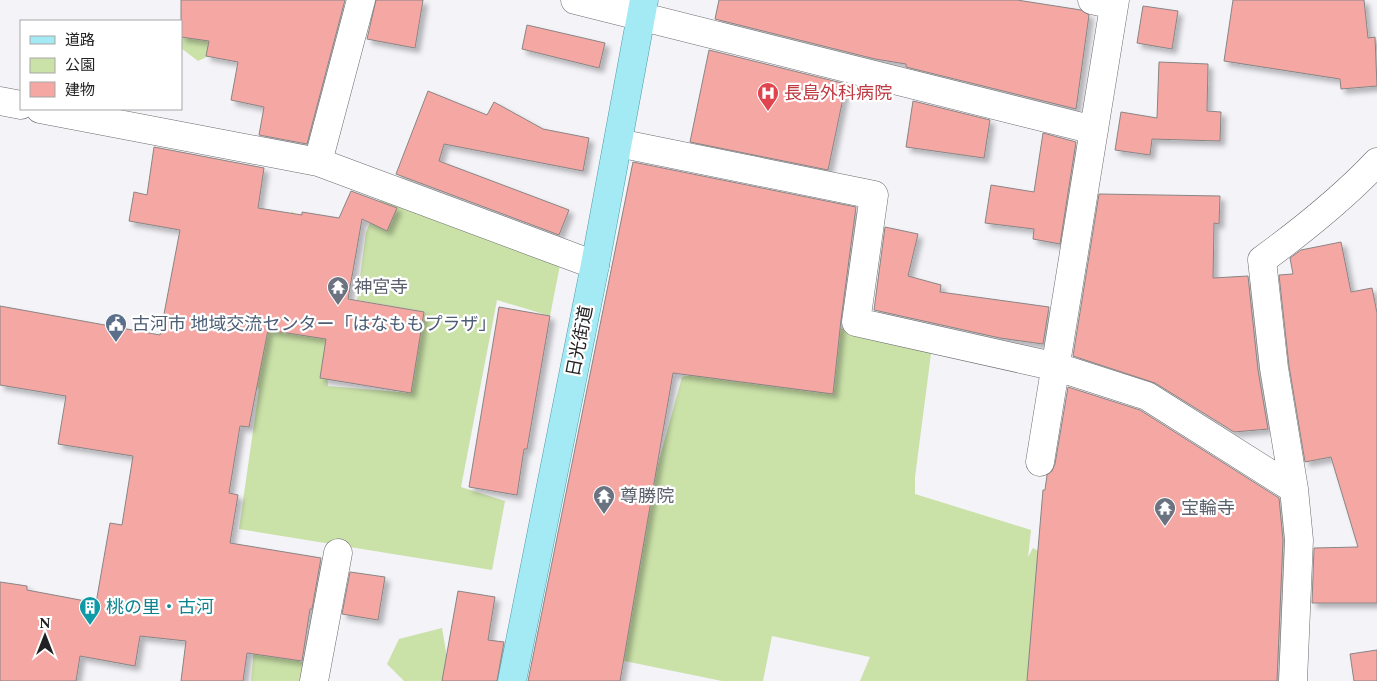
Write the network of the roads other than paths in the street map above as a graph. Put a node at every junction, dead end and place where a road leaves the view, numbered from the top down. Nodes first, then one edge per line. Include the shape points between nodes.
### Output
1 (361, 0) edge
2 (575, 0) edge
3 (1107, 2) edge
4 (643, 9) edge
5 (0, 101) edge
6 (20, 105) edge
7 (45, 110) edge
8 (1094, 130) junction
9 (618, 143) junction
10 (318, 162) junction
11 (1377, 162) edge
12 (595, 265) junction
13 (1057, 367) junction
14 (1040, 462) dead end
15 (1294, 489) junction
16 (338, 553) dead end
17 (314, 681) edge
18 (512, 681) edge
19 (1293, 681) edge

1 - 10 street
2 - 4 street
3 - 8 street
4 - 8 street
4 - 9 main road, 日光街道
5 - 6 street
7 - 10 street
8 - 13 street
9 - 12 main road, 日光街道
9 - 13 street via 874,195 856,322
10 - 12 street
11 - 15 street via 1307,227 1262,260 1274,368
12 - 18 main road, 日光街道
13 - 14 street
13 - 15 street via 1147,396
15 - 19 street via 1298,540
16 - 17 street

